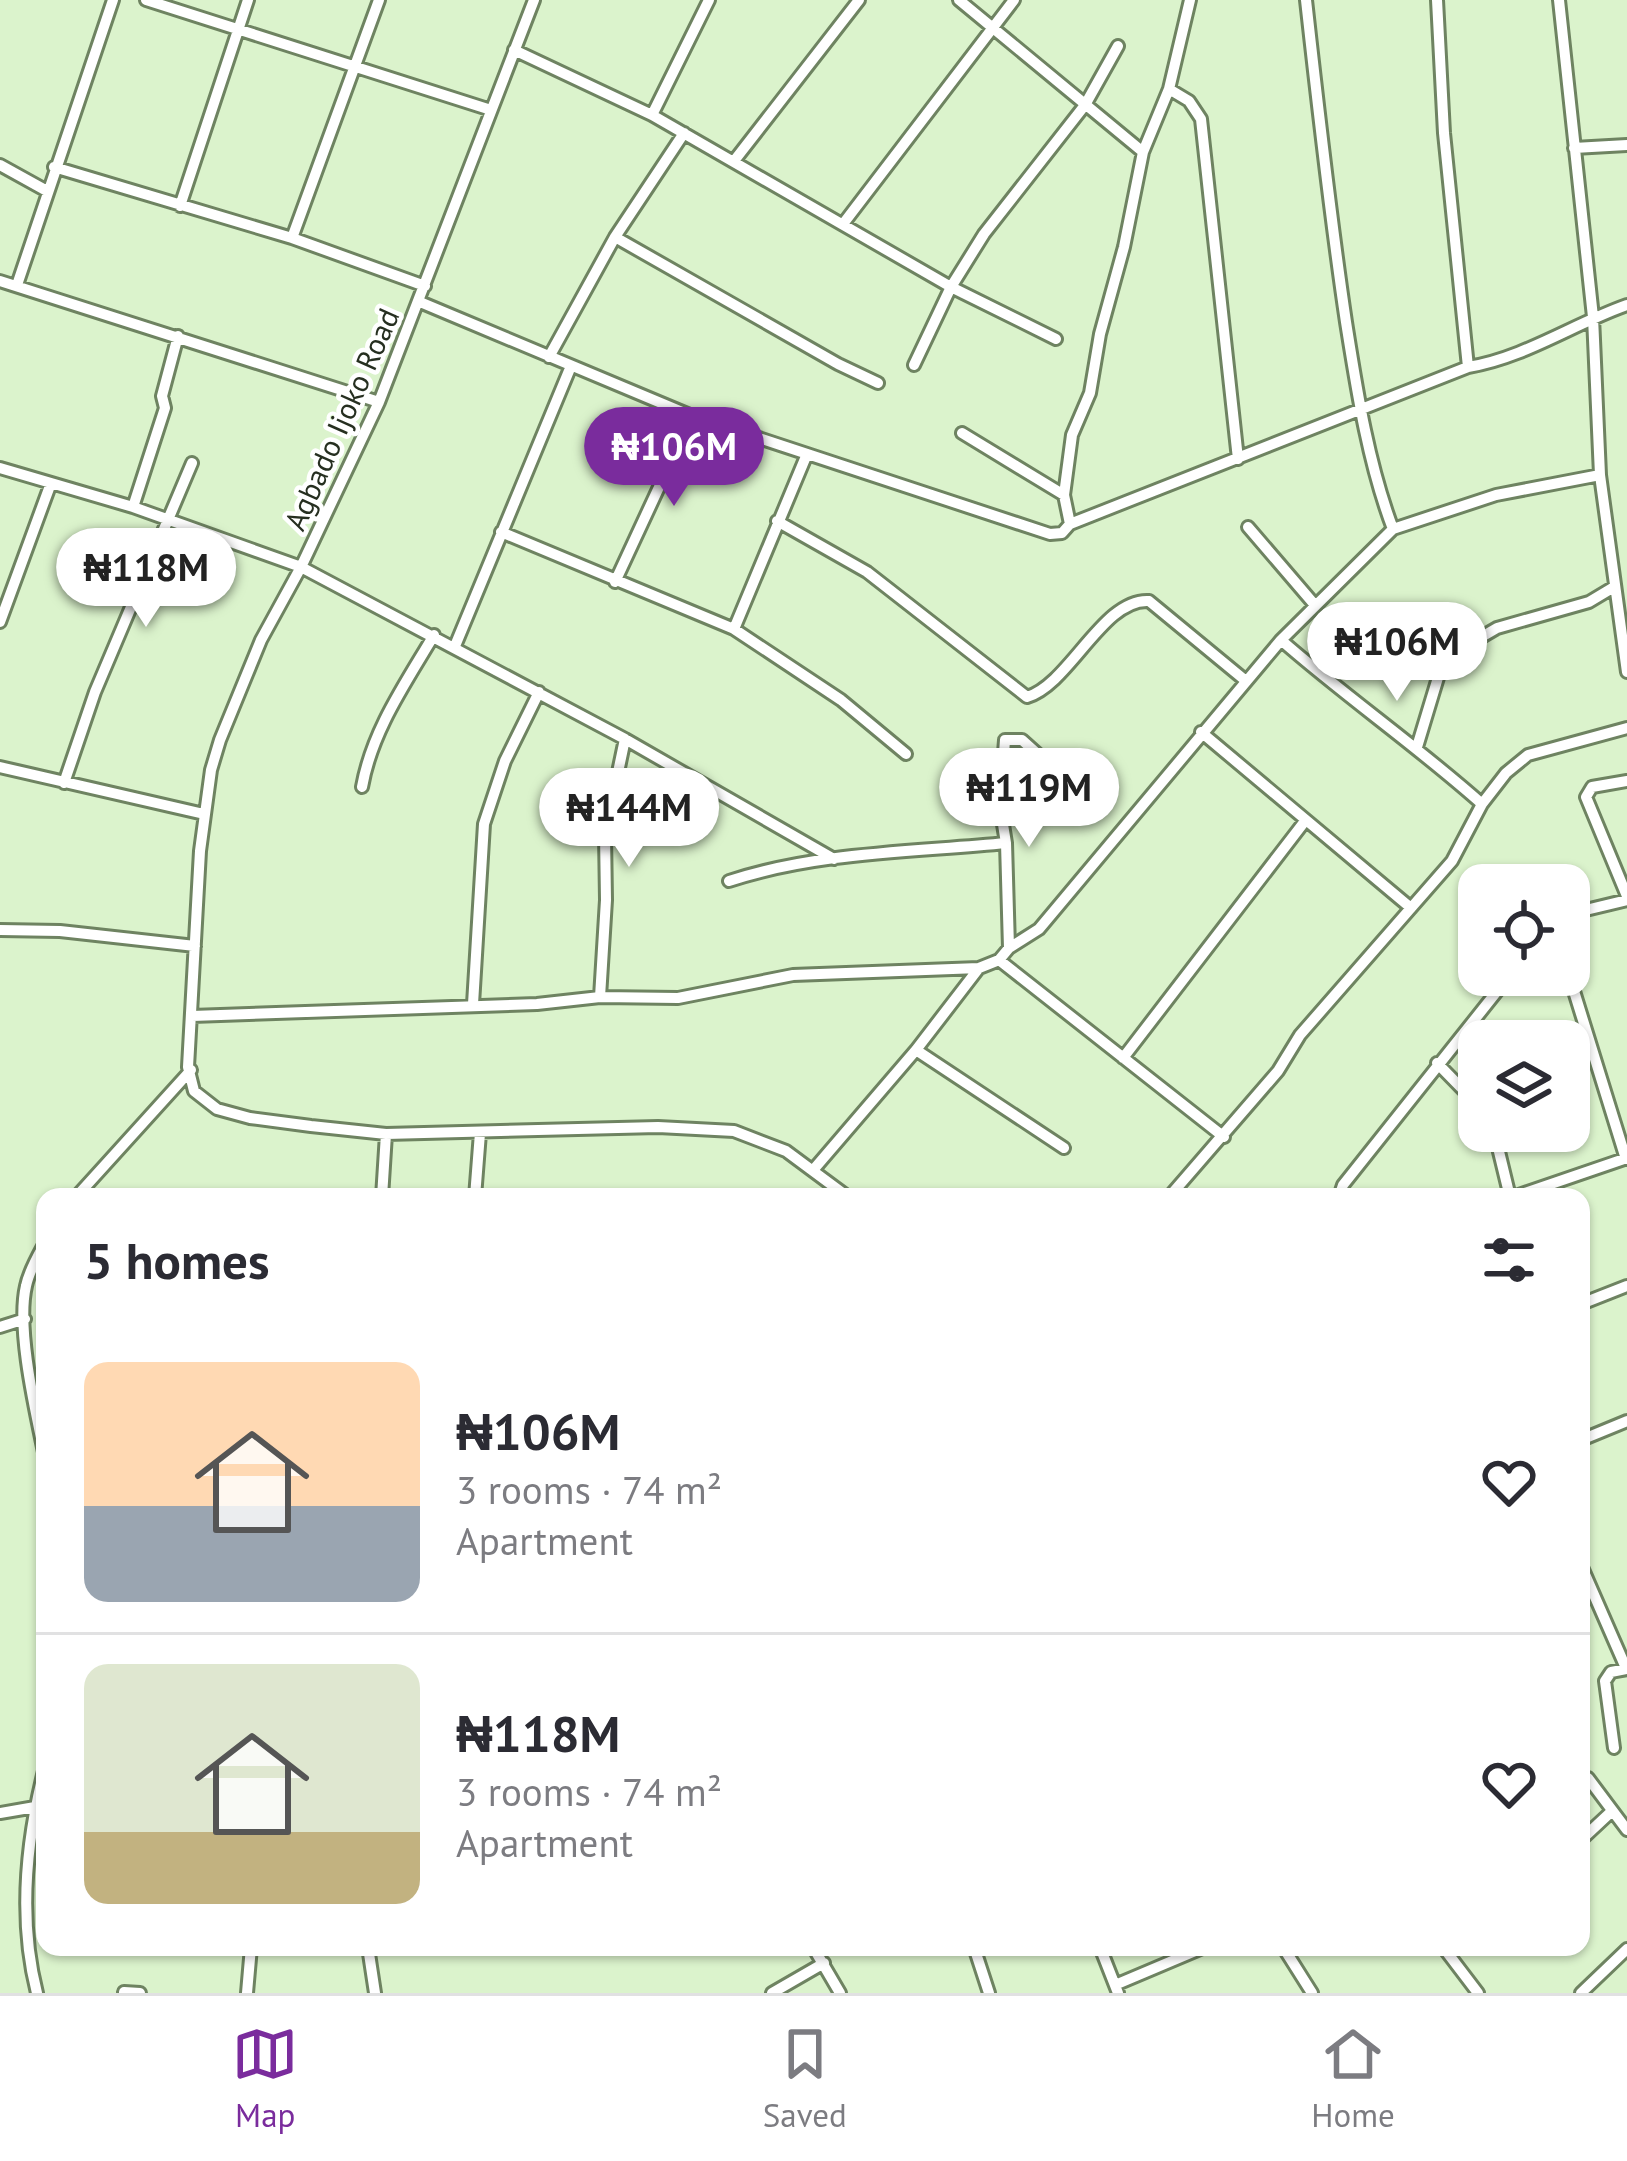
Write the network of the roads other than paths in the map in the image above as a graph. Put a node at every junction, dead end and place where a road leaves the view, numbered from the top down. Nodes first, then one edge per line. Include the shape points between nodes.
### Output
1 (112, 0) edge
2 (146, 0) edge
3 (248, 0) edge
4 (379, 0) edge
5 (534, 0) edge
6 (709, 0) edge
7 (859, 0) edge
8 (959, 0) edge
9 (1014, 0) edge
10 (1190, 0) edge
11 (1306, 0) edge
12 (1437, 0) edge
13 (1559, 0) edge
14 (992, 26) junction
15 (238, 28) junction
16 (1118, 46) dead end
17 (514, 50) junction
18 (355, 67) junction
19 (1169, 89) junction
20 (1085, 105) junction
21 (491, 110) junction
22 (652, 115) junction
23 (684, 133) junction
24 (1627, 145) edge
25 (1574, 148) junction
26 (1142, 152) junction
27 (734, 161) junction
28 (0, 165) edge
29 (54, 167) junction
30 (47, 191) junction
31 (180, 206) junction
32 (843, 224) junction
33 (615, 237) junction
34 (292, 238) junction
35 (0, 280) edge
36 (16, 285) junction
37 (425, 286) junction
38 (951, 287) junction
39 (420, 302) junction
40 (1627, 305) edge
41 (1593, 317) junction
42 (178, 336) junction
43 (1055, 339) dead end
44 (549, 358) junction
45 (914, 365) dead end
46 (571, 366) junction
47 (1468, 368) junction
48 (878, 383) dead end
49 (379, 402) junction
50 (1360, 411) junction
51 (692, 416) junction
52 (962, 433) dead end
53 (807, 454) junction
54 (1238, 458) junction
55 (192, 464) dead end
56 (0, 468) edge
57 (1600, 475) junction
58 (51, 483) junction
59 (1064, 495) junction
60 (133, 507) junction
61 (167, 519) junction
62 (777, 520) junction
63 (1070, 524) junction
64 (1248, 527) dead end
65 (1393, 529) junction
66 (501, 532) junction
67 (302, 567) junction
68 (615, 581) junction
69 (1614, 586) junction
70 (1314, 604) junction
71 (0, 622) edge
72 (734, 629) junction
73 (434, 635) junction
74 (1281, 640) junction
75 (455, 646) junction
76 (1627, 672) edge
77 (1246, 681) junction
78 (539, 692) junction
79 (1627, 728) edge
80 (1201, 732) junction
81 (625, 739) junction
82 (1417, 747) junction
83 (906, 754) dead end
84 (0, 766) edge
85 (1627, 781) edge
86 (64, 783) junction
87 (1072, 784) dead end
88 (362, 788) dead end
89 (1482, 804) junction
90 (204, 814) junction
91 (1305, 821) junction
92 (1006, 842) junction
93 (834, 859) junction
94 (729, 881) dead end
95 (1627, 898) edge
96 (1411, 908) junction
97 (1590, 908) edge
98 (0, 930) edge
99 (195, 946) junction
100 (1009, 948) junction
101 (1000, 960) junction
102 (979, 968) junction
103 (1493, 996) edge
104 (1576, 996) edge
105 (600, 997) junction
106 (473, 1004) junction
107 (192, 1016) junction
108 (916, 1050) junction
109 (1123, 1058) junction
110 (1437, 1063) junction
111 (191, 1070) junction
112 (1458, 1084) edge
113 (480, 1132) junction
114 (386, 1134) junction
115 (1224, 1137) junction
116 (1064, 1148) dead end
117 (1500, 1152) edge
118 (1626, 1158) edge
119 (814, 1168) junction
120 (84, 1188) edge
121 (383, 1188) edge
122 (476, 1188) edge
123 (835, 1188) edge
124 (1177, 1188) edge
125 (1342, 1188) edge
126 (1510, 1188) edge
127 (1538, 1188) edge
128 (36, 1263) edge
129 (1627, 1286) edge
130 (1590, 1300) edge
131 (25, 1319) junction
132 (0, 1327) edge
133 (36, 1409) edge
134 (1627, 1421) edge
135 (1590, 1436) edge
136 (1590, 1586) edge
137 (1626, 1668) edge
138 (1614, 1748) dead end
139 (1590, 1780) edge
140 (36, 1800) edge
141 (34, 1807) junction
142 (0, 1813) edge
143 (1618, 1813) edge
144 (36, 1818) edge
145 (1627, 1830) edge
146 (1590, 1833) edge
147 (36, 1851) edge
148 (1627, 1948) edge
149 (250, 1956) edge
150 (369, 1956) edge
151 (819, 1956) edge
152 (977, 1956) edge
153 (1104, 1956) edge
154 (1186, 1956) edge
155 (1288, 1956) edge
156 (1450, 1956) edge
157 (824, 1963) junction
158 (1117, 1989) edge
159 (124, 1992) edge
160 (37, 1993) edge
161 (140, 1993) edge
162 (247, 1993) edge
163 (375, 1993) edge
164 (772, 1993) edge
165 (840, 1993) edge
166 (989, 1993) edge
167 (1312, 1993) edge
168 (1478, 1993) edge
169 (1581, 1993) edge

1 - 29 street
2 - 15 street
3 - 15 street
4 - 18 street
5 - 17 street, Agbado Ijoko Road
6 - 22 street
7 - 27 street
8 - 14 street
9 - 14 street
10 - 19 street
11 - 50 street
12 - 47 street
13 - 25 street
14 - 20 street
14 - 32 street
15 - 18 street
15 - 31 street
16 - 20 street
17 - 21 street, Agbado Ijoko Road
17 - 22 street
18 - 21 street
18 - 34 street
19 - 26 street
19 - 54 street via 1201,119
20 - 26 street
20 - 38 street
21 - 37 street, Agbado Ijoko Road
22 - 23 street
23 - 27 street
23 - 33 street
24 - 25 street
25 - 41 street
26 - 59 street
27 - 32 street
28 - 30 street
29 - 30 street
29 - 31 street
30 - 36 street
31 - 34 street
32 - 38 street
33 - 44 street
33 - 48 street
34 - 37 street
35 - 36 street
36 - 42 street
37 - 39 street, Agbado Ijoko Road
38 - 43 street
38 - 45 street
39 - 44 street
39 - 49 street, Agbado Ijoko Road
40 - 41 street
41 - 47 street
41 - 57 street
42 - 49 street
42 - 60 street
44 - 46 street
46 - 51 street
46 - 66 street
47 - 50 street
49 - 67 street, Agbado Ijoko Road
50 - 54 street
50 - 65 street
51 - 53 street
51 - 68 street
52 - 59 street
53 - 62 street
53 - 63 street via 1050,534
54 - 63 street
55 - 61 street
56 - 58 street
57 - 65 street via 1496,495
57 - 69 street
58 - 60 street
58 - 71 street
59 - 63 street
60 - 61 street
61 - 67 street
61 - 86 street
62 - 72 street
62 - 77 street via 867,572 1028,697 1139,600
64 - 70 street
65 - 70 street
66 - 68 street
66 - 75 street
67 - 73 street
67 - 90 street, Agbado Ijoko Road via 244,676
68 - 72 street
69 - 76 street
69 - 82 street via 1589,602 1497,628 1454,653 1440,671
70 - 74 street
72 - 83 street
73 - 75 street
73 - 88 street via 388,710
74 - 77 street
74 - 82 street
75 - 78 street
77 - 80 street
78 - 81 street
78 - 106 street via 484,824
79 - 89 street via 1528,755
80 - 91 street
80 - 100 street via 1066,899
81 - 93 street
81 - 105 street via 605,833
82 - 89 street
84 - 86 street
85 - 95 street via 1592,788 1586,797
86 - 90 street
87 - 92 street via 1022,740 1005,740
89 - 96 street via 1452,861
90 - 99 street, Agbado Ijoko Road
91 - 96 street
91 - 109 street
92 - 93 street
92 - 100 street
93 - 94 street
95 - 97 street
96 - 115 street
98 - 99 street
99 - 107 street, Agbado Ijoko Road
100 - 101 street
101 - 102 street
101 - 109 street
102 - 105 street via 794,975 678,998
102 - 108 street
103 - 110 street
104 - 118 street
105 - 106 street
106 - 107 street
107 - 111 street, Agbado Ijoko Road
108 - 116 street
108 - 119 street
109 - 115 street
110 - 112 street
110 - 125 street
111 - 114 street via 203,1101 231,1114
111 - 120 street
113 - 114 street
113 - 119 street via 734,1131
113 - 122 street
114 - 121 street
115 - 124 street
117 - 126 street
118 - 127 street
119 - 123 street
128 - 131 street
129 - 130 street
131 - 132 street
131 - 133 street
134 - 135 street
136 - 137 street
137 - 138 street via 1605,1681
139 - 143 street
140 - 141 street
141 - 142 street
141 - 144 street
143 - 145 street
143 - 146 street
147 - 160 street via 24,1916
148 - 169 street
149 - 162 street
150 - 163 street
151 - 157 street
152 - 166 street
153 - 158 street
154 - 158 street
155 - 167 street
156 - 168 street
157 - 164 street
157 - 165 street
159 - 161 street

